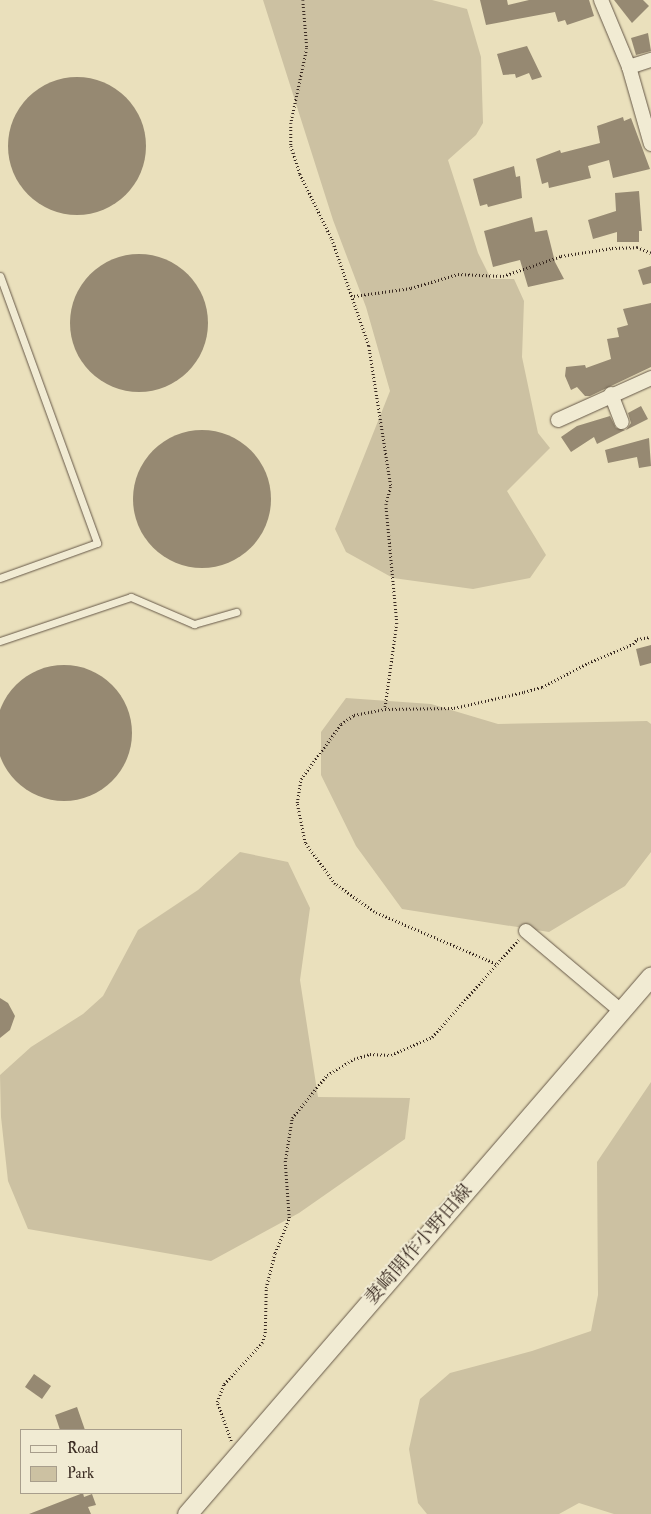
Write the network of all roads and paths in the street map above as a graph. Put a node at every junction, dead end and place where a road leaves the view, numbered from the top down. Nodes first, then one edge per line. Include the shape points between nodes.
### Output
1 (303, 0) edge
2 (601, 0) edge
3 (651, 60) edge
4 (629, 67) junction
5 (651, 144) edge
6 (651, 253) edge
7 (0, 276) edge
8 (354, 296) junction
9 (651, 378) edge
10 (611, 394) junction
11 (558, 420) dead end
12 (622, 422) dead end
13 (0, 578) edge
14 (236, 612) dead end
15 (651, 637) edge
16 (0, 641) edge
17 (385, 709) junction
18 (526, 931) joint
19 (496, 964) junction
20 (651, 976) edge
21 (621, 1011) junction
22 (235, 1457) junction
23 (186, 1514) edge

1 - 8 path via 307,48 291,123 292,146 300,174 332,240
2 - 4 street
3 - 4 street
4 - 5 street
6 - 8 path via 637,248 612,248 561,256 503,276 458,274 411,288
7 - 13 lane via 97,543
8 - 17 path via 369,346 391,487 386,504 397,623
9 - 10 street
10 - 11 street
10 - 12 street
14 - 16 lane via 194,624 131,597
15 - 17 path via 637,639 634,644 542,687 524,692 454,708
17 - 19 path via 367,711 341,724 301,779 297,803 305,843 335,884 374,912
18 - 19 path
18 - 21 street
19 - 22 path via 432,1037 391,1056 370,1054 347,1063 327,1075 292,1118 284,1162 289,1218 266,1288 266,1333 262,1343 224,1384 217,1402
20 - 21 main road, 妻崎開作小野田線
21 - 22 main road, 妻崎開作小野田線
22 - 23 main road, 妻崎開作小野田線

